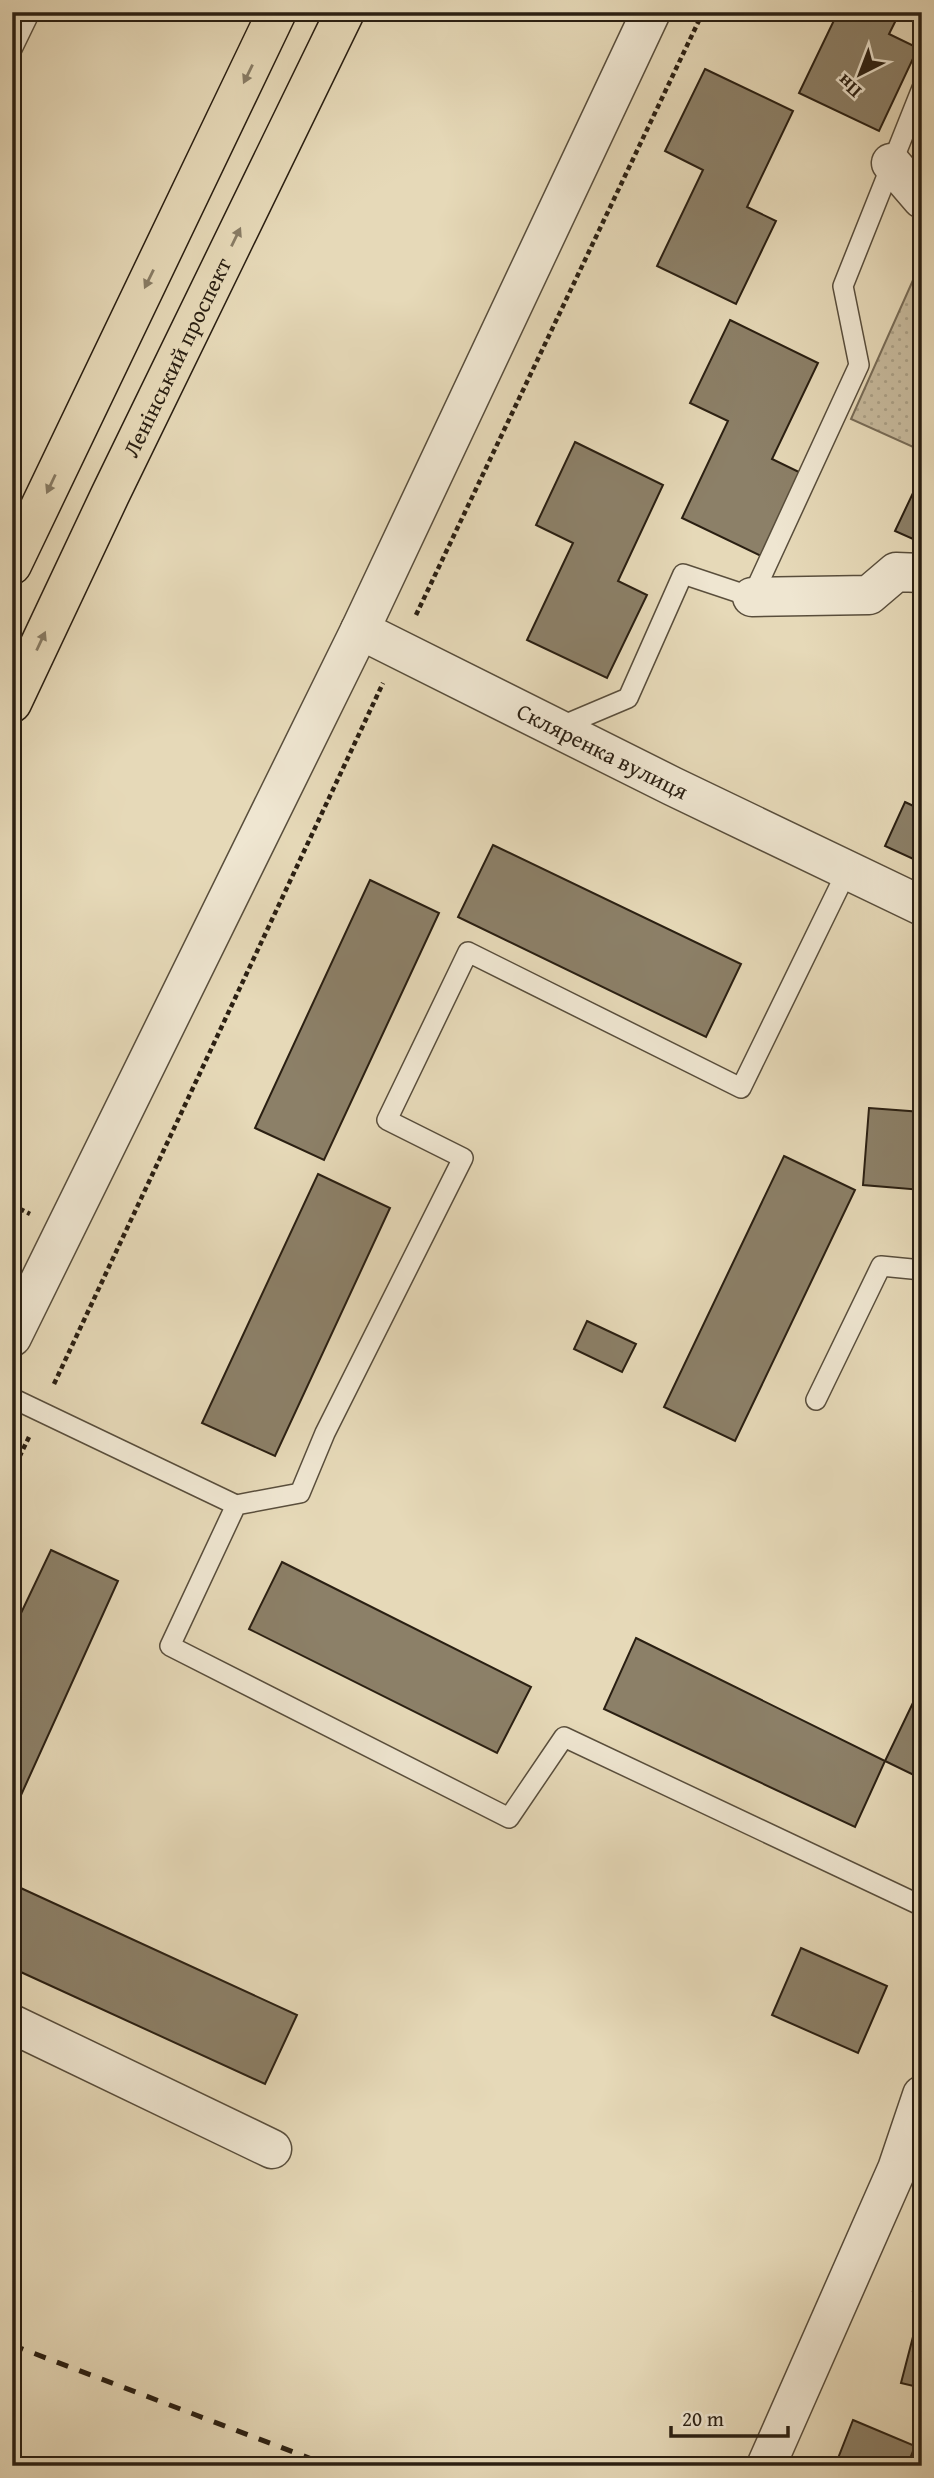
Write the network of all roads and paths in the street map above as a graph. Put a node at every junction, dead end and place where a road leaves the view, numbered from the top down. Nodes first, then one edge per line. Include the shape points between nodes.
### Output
1 (30, 12) edge
2 (277, 12) edge
3 (345, 12) edge
4 (651, 12) edge
5 (703, 12) edge
6 (12, 49) edge
7 (922, 88) edge
8 (891, 163) junction
9 (922, 199) edge
10 (12, 565) edge
11 (922, 573) edge
12 (752, 597) junction
13 (360, 630) junction
14 (399, 650) junction
15 (12, 702) edge
16 (556, 728) junction
17 (847, 871) junction
18 (922, 906) edge
19 (922, 1270) edge
20 (12, 1337) edge
21 (12, 1398) edge
22 (816, 1400) dead end
23 (41, 1410) junction
24 (12, 1472) edge
25 (236, 1506) junction
26 (922, 1906) edge
27 (12, 2024) edge
28 (922, 2095) edge
29 (272, 2149) dead end
30 (909, 2174) edge
31 (766, 2466) edge

1 - 6 lane
2 -> 10 main road
15 -> 3 main road, Ленінський проспект
4 - 13 street
5 - 14 path
7 - 8 lane
8 - 9 street
8 - 12 lane via 843,286 859,365
11 - 12 street via 896,572 870,595
12 - 16 lane via 683,574 628,698
13 - 14 street, Скляренка вулиця
13 - 20 street
14 - 16 street, Скляренка вулиця
14 - 23 path
16 - 17 street, Скляренка вулиця
17 - 18 street, Скляренка вулиця
17 - 25 lane via 741,1088 468,952 387,1119 463,1158 325,1433 300,1493
19 - 22 lane via 881,1266
21 - 23 lane
23 - 24 path
23 - 25 lane
25 - 26 lane via 170,1646 509,1818 564,1737
27 - 29 street
28 - 30 street
30 - 31 street

